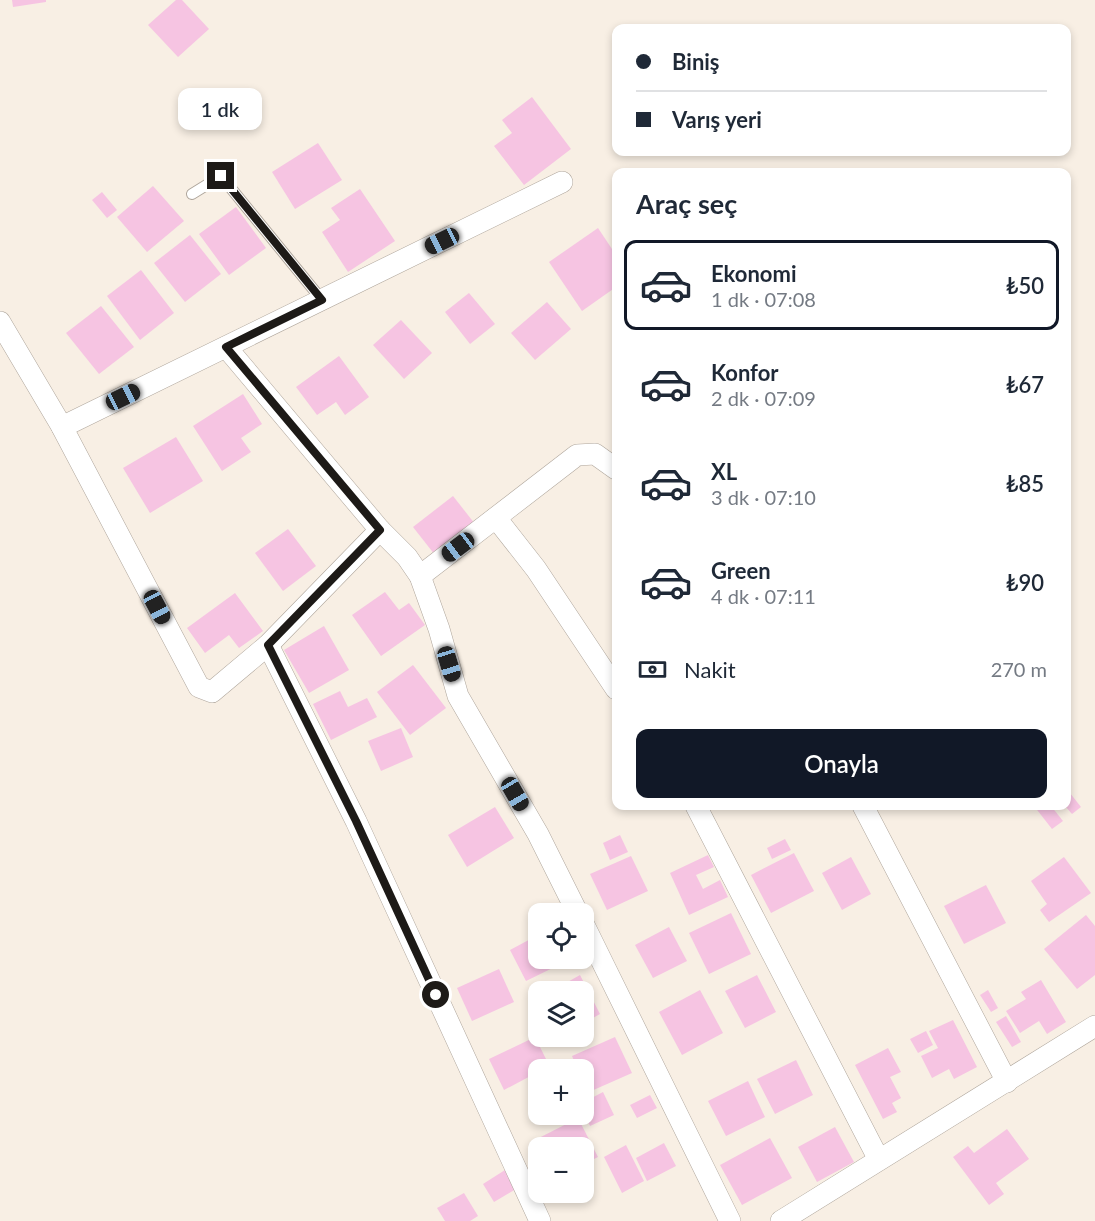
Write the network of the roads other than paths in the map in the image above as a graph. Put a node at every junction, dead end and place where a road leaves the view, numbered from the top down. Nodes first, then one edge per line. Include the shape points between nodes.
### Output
1 (562, 182) dead end
2 (192, 194) dead end
3 (322, 300) junction
4 (0, 322) edge
5 (226, 347) junction
6 (62, 427) junction
7 (612, 466) edge
8 (496, 518) junction
9 (380, 530) junction
10 (420, 576) junction
11 (268, 645) junction
12 (612, 683) edge
13 (698, 810) edge
14 (865, 810) edge
15 (572, 903) edge
16 (594, 945) edge
17 (1095, 1026) edge
18 (1007, 1082) junction
19 (878, 1158) junction
20 (794, 1218) edge
21 (540, 1221) edge
22 (730, 1221) edge

1 - 3 street
2 - 3 lane via 221,176
3 - 5 street
4 - 6 street
5 - 6 street
5 - 9 street
6 - 11 street via 199,687 212,692
7 - 8 street via 595,454 577,455
8 - 10 street
8 - 12 street via 536,569
9 - 10 street
9 - 11 street
10 - 15 street via 458,696 538,834
11 - 21 street via 356,821
13 - 19 street
14 - 18 street
16 - 22 street
17 - 18 street
18 - 19 street
19 - 20 street

